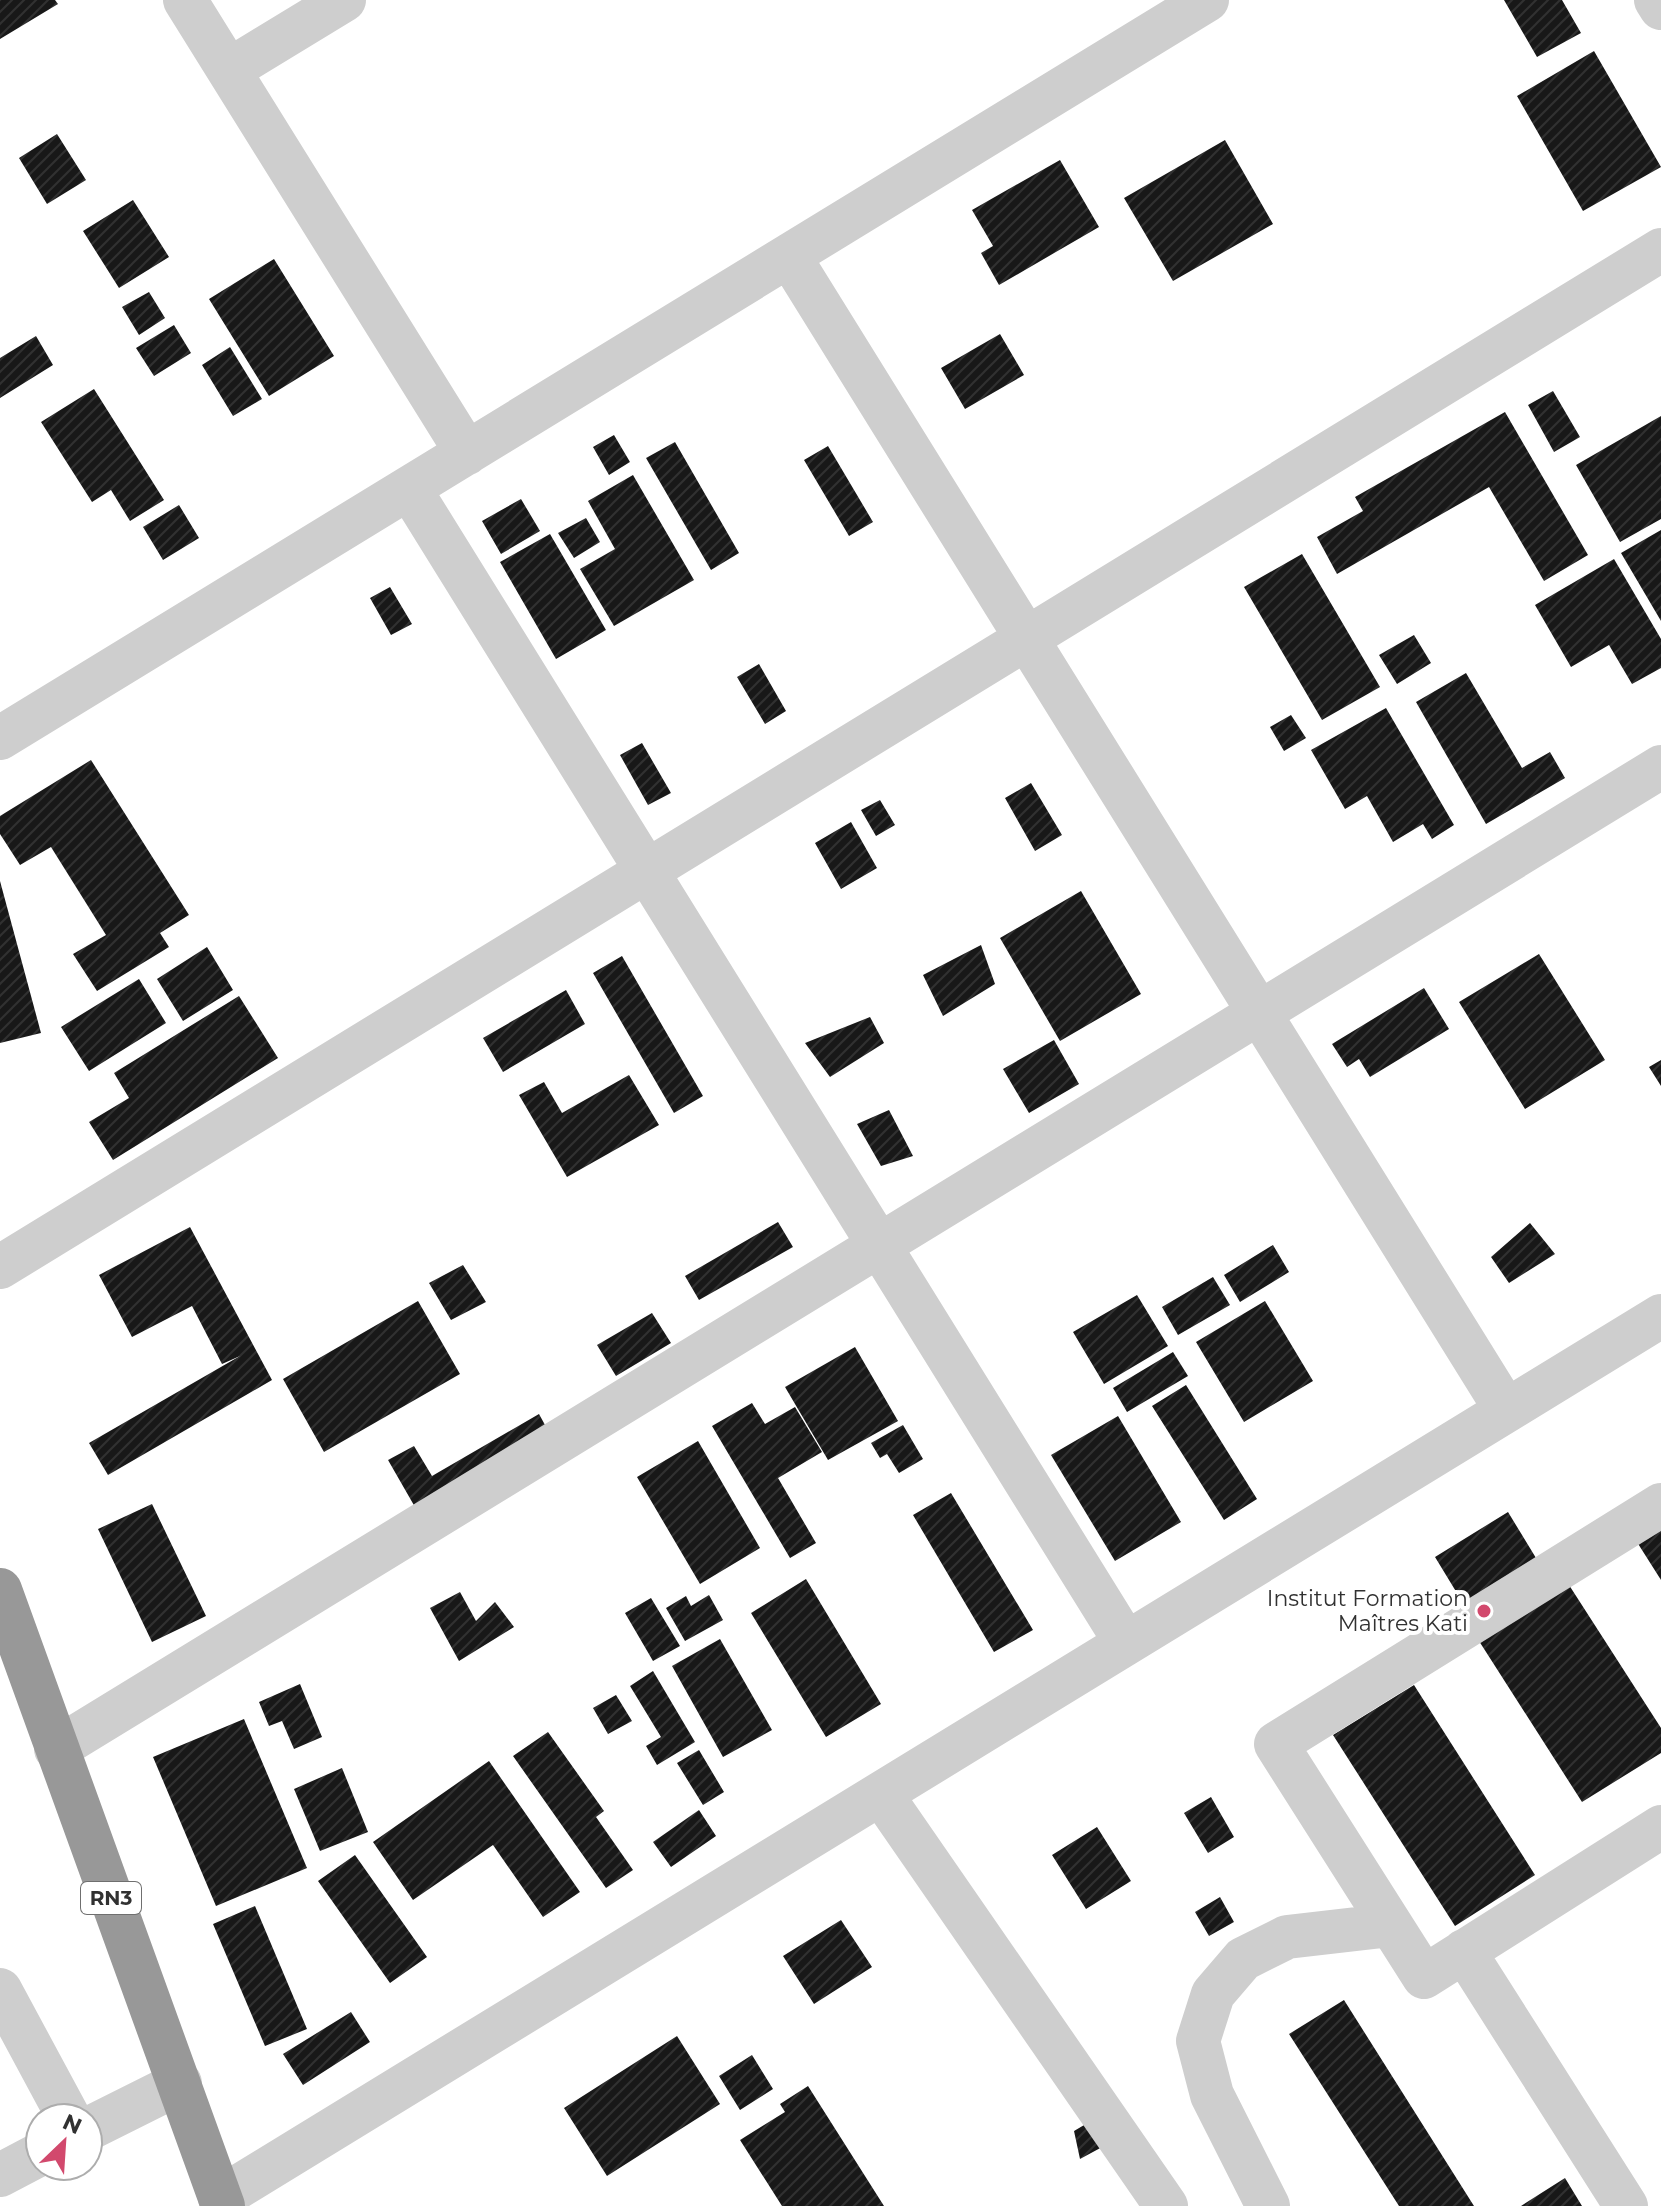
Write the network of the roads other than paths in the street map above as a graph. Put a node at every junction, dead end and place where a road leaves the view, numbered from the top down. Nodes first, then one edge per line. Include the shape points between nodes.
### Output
1 (185, 0) edge
2 (344, 0) edge
3 (1207, 0) edge
4 (1656, 0) edge
5 (1661, 8) edge
6 (229, 70) junction
7 (1661, 250) edge
8 (789, 256) junction
9 (467, 453) junction
10 (409, 488) junction
11 (1027, 639) junction
12 (0, 738) edge
13 (1661, 767) edge
14 (647, 871) junction
15 (1260, 1013) junction
16 (880, 1246) junction
17 (0, 1267) edge
18 (1661, 1316) edge
19 (1506, 1410) junction
20 (1661, 1505) edge
21 (0, 1590) edge
22 (1126, 1643) junction
23 (56, 1749) junction
24 (881, 1794) junction
25 (1661, 1827) edge
26 (1391, 1925) junction
27 (1464, 1951) junction
28 (0, 1990) edge
29 (180, 2083) junction
30 (60, 2102) edge
31 (104, 2121) edge
32 (24, 2162) edge
33 (0, 2175) edge
34 (221, 2202) edge
35 (1166, 2206) edge
36 (1268, 2206) edge
37 (1626, 2206) edge

1 - 6 street
2 - 6 street
3 - 8 street
4 - 5 street
6 - 9 street
7 - 11 street
8 - 9 street
8 - 11 street
9 - 10 street
10 - 12 street
10 - 14 street
11 - 14 street
11 - 15 street
13 - 15 street
14 - 16 street
14 - 17 street
15 - 16 street
15 - 19 street
16 - 22 street
16 - 23 street
18 - 19 street
19 - 22 street
20 - 26 street via 1276,1744
21 - 23 highway, RN3
22 - 24 street
23 - 29 highway, RN3
24 - 34 street
24 - 35 street
25 - 27 street
26 - 27 street via 1424,1977
26 - 36 street via 1287,1937 1243,1959 1213,1994 1198,2041 1212,2095
27 - 37 street
28 - 30 street
29 - 31 street
29 - 34 highway, RN3
32 - 33 street

